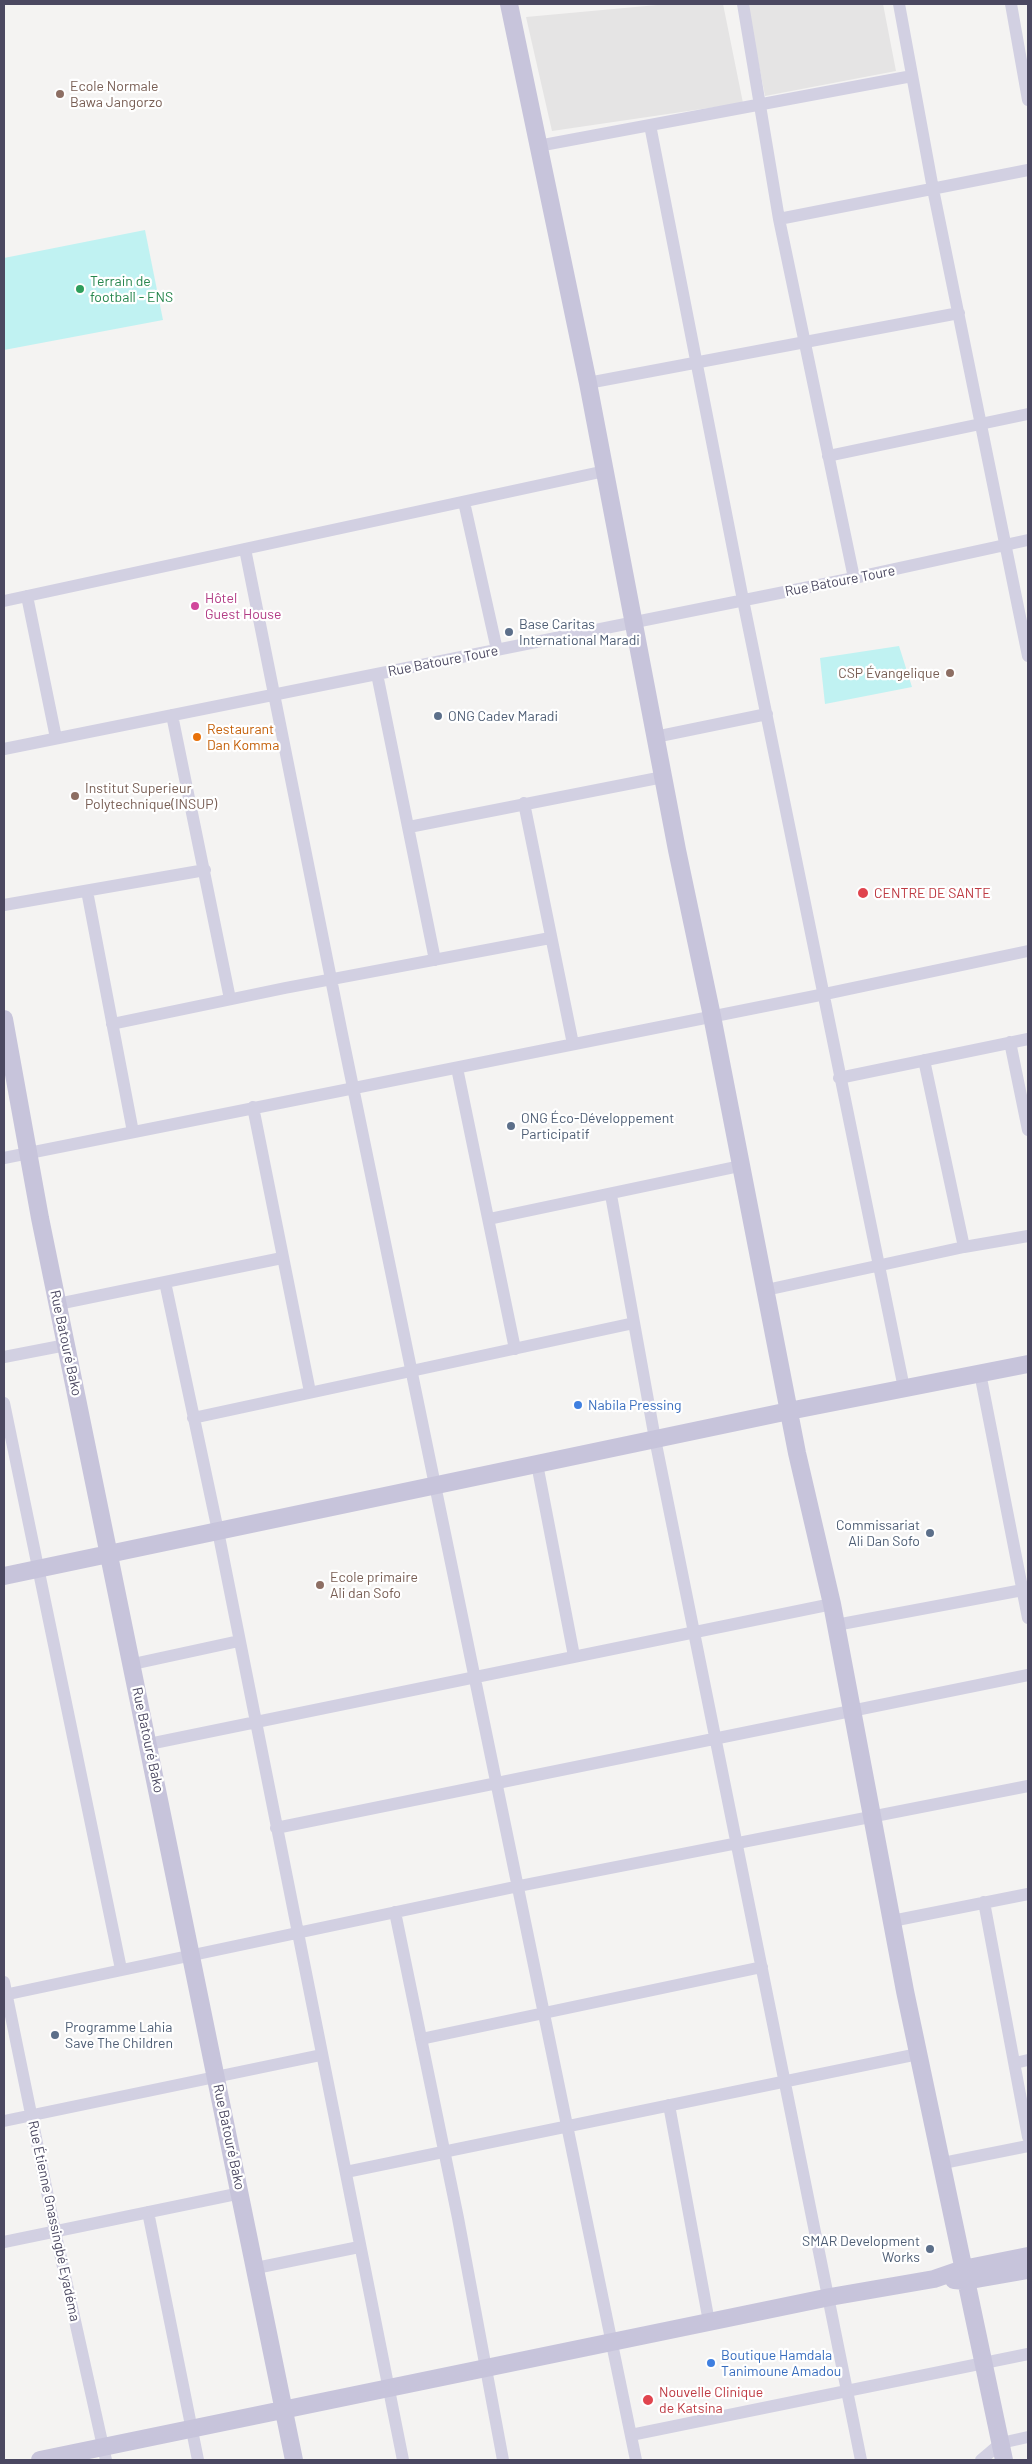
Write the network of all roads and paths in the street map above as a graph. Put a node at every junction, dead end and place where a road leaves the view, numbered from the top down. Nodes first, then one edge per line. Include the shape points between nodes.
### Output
1 (509, 4) edge
2 (743, 4) edge
3 (898, 4) edge
4 (1011, 4) edge
5 (912, 76) junction
6 (1028, 100) edge
7 (760, 105) junction
8 (650, 125) junction
9 (538, 146) junction
10 (1028, 170) edge
11 (933, 189) junction
12 (779, 219) junction
13 (959, 313) junction
14 (804, 341) junction
15 (696, 362) junction
16 (588, 383) junction
17 (1028, 414) edge
18 (982, 424) junction
19 (828, 456) junction
20 (605, 472) junction
21 (464, 502) junction
22 (1028, 540) edge
23 (1006, 545) junction
24 (245, 549) junction
25 (854, 578) junction
26 (27, 596) junction
27 (743, 600) junction
28 (4, 601) edge
29 (633, 622) junction
30 (497, 650) junction
31 (1028, 656) edge
32 (377, 674) junction
33 (272, 695) junction
34 (767, 714) junction
35 (172, 715) junction
36 (655, 737) junction
37 (56, 738) junction
38 (4, 749) edge
39 (662, 777) junction
40 (524, 803) junction
41 (408, 827) junction
42 (205, 870) junction
43 (87, 891) junction
44 (4, 905) edge
45 (550, 938) junction
46 (1028, 951) edge
47 (435, 960) junction
48 (332, 980) junction
49 (825, 994) junction
50 (230, 999) junction
51 (712, 1016) junction
52 (4, 1019) edge
53 (112, 1024) junction
54 (1028, 1039) edge
55 (1010, 1042) junction
56 (573, 1044) junction
57 (924, 1060) junction
58 (457, 1068) junction
59 (839, 1078) junction
60 (354, 1088) junction
61 (253, 1107) junction
62 (1028, 1130) edge
63 (133, 1132) junction
64 (28, 1153) junction
65 (4, 1158) edge
66 (740, 1166) junction
67 (611, 1195) junction
68 (489, 1219) junction
69 (1028, 1236) edge
70 (964, 1247) junction
71 (282, 1258) junction
72 (879, 1265) junction
73 (165, 1282) junction
74 (766, 1290) junction
75 (58, 1304) junction
76 (634, 1323) junction
77 (66, 1345) junction
78 (515, 1349) junction
79 (4, 1357) edge
80 (1028, 1364) edge
81 (412, 1372) junction
82 (980, 1373) junction
83 (904, 1388) junction
84 (310, 1392) junction
85 (4, 1403) edge
86 (789, 1411) junction
87 (193, 1418) junction
88 (655, 1439) junction
89 (537, 1464) junction
90 (435, 1486) junction
91 (218, 1532) junction
92 (110, 1554) junction
93 (38, 1569) junction
94 (4, 1576) edge
95 (1026, 1590) edge
96 (832, 1604) junction
97 (1028, 1618) edge
98 (836, 1625) junction
99 (693, 1631) junction
100 (239, 1641) junction
101 (574, 1656) junction
102 (133, 1664) junction
103 (1028, 1675) edge
104 (475, 1676) junction
105 (852, 1711) junction
106 (254, 1722) junction
107 (715, 1739) junction
108 (149, 1744) junction
109 (497, 1783) junction
110 (1028, 1786) edge
111 (873, 1817) junction
112 (276, 1828) junction
113 (737, 1844) junction
114 (519, 1886) junction
115 (1028, 1894) edge
116 (984, 1902) junction
117 (394, 1912) junction
118 (892, 1920) junction
119 (297, 1933) junction
120 (192, 1955) junction
121 (762, 1967) junction
122 (122, 1969) junction
123 (5, 1990) edge
124 (545, 2012) junction
125 (421, 2038) junction
126 (918, 2054) junction
127 (322, 2055) junction
128 (1028, 2060) edge
129 (1015, 2063) junction
130 (217, 2078) junction
131 (786, 2081) junction
132 (669, 2105) junction
133 (31, 2115) junction
134 (4, 2121) edge
135 (568, 2126) junction
136 (1028, 2138) edge
137 (1028, 2146) edge
138 (444, 2152) junction
139 (942, 2163) junction
140 (346, 2172) junction
141 (241, 2193) junction
142 (148, 2212) junction
143 (55, 2231) junction
144 (4, 2242) edge
145 (359, 2247) junction
146 (1028, 2256) edge
147 (256, 2268) junction
148 (1028, 2270) edge
149 (964, 2275) junction
150 (830, 2297) junction
151 (709, 2322) junction
152 (613, 2342) junction
153 (1028, 2354) edge
154 (984, 2363) junction
155 (487, 2368) junction
156 (389, 2389) junction
157 (847, 2392) junction
158 (284, 2411) junction
159 (192, 2430) junction
160 (631, 2435) junction
161 (1028, 2437) edge
162 (1000, 2443) junction
163 (105, 2454) edge
164 (40, 2460) edge
165 (198, 2460) edge
166 (294, 2460) edge
167 (403, 2460) edge
168 (503, 2460) edge
169 (636, 2460) edge
170 (861, 2460) edge
171 (981, 2460) edge
172 (1004, 2460) edge

1 - 9 street
2 - 7 street
3 - 5 street
4 - 6 street
5 - 7 street
5 - 11 street
7 - 8 street
7 - 12 street
8 - 9 street
8 - 15 street
9 - 16 street
10 - 11 street
11 - 12 street
11 - 13 street
12 - 14 street
13 - 14 street
13 - 18 street
14 - 15 street
14 - 19 street
15 - 16 street
15 - 27 street
16 - 20 street
17 - 18 street
18 - 19 street
18 - 23 street
19 - 25 street
20 - 21 street
20 - 29 street
21 - 24 street
21 - 30 street
22 - 23 street, Rue Batoure Toure
23 - 25 street, Rue Batoure Toure
23 - 31 street
24 - 26 street
24 - 33 street
25 - 27 street, Rue Batoure Toure
26 - 28 street
26 - 37 street
27 - 29 street, Rue Batoure Toure
27 - 34 street
29 - 30 street, Rue Batoure Toure
29 - 36 street
30 - 32 street, Rue Batoure Toure
32 - 33 street, Rue Batoure Toure
32 - 41 street
33 - 35 street, Rue Batoure Toure
33 - 48 street
34 - 36 street
34 - 49 street
35 - 37 street, Rue Batoure Toure
35 - 42 street
36 - 39 street
37 - 38 street, Rue Batoure Toure
39 - 40 street
39 - 51 street
40 - 41 street
40 - 45 street
41 - 47 street
42 - 43 street
42 - 50 street
43 - 44 street
43 - 53 street
45 - 47 street
45 - 56 street
46 - 49 street
47 - 48 street
48 - 50 street
48 - 60 street
49 - 51 street
49 - 59 street
50 - 53 street
51 - 56 street
51 - 66 street
52 - 64 street, Rue Batouré Bako
53 - 63 street
54 - 55 street
55 - 57 street
55 - 62 street
56 - 58 street
57 - 59 street
57 - 70 street
58 - 60 street
58 - 68 street
59 - 72 street
60 - 61 street
60 - 81 street
61 - 63 street
61 - 71 street
63 - 64 street
64 - 65 street
64 - 75 street, Rue Batouré Bako
66 - 67 street
66 - 74 street
67 - 68 street
67 - 76 street
68 - 78 street
69 - 70 street
70 - 72 street
71 - 73 street
71 - 84 street
72 - 74 street
72 - 83 street
73 - 75 street
73 - 87 street
74 - 86 street
75 - 77 street, Rue Batouré Bako
76 - 78 street
76 - 88 street
77 - 79 street
77 - 92 street, Rue Batouré Bako
78 - 81 street
80 - 82 street
81 - 84 street
81 - 90 street
82 - 83 street
82 - 95 street
83 - 86 street
84 - 87 street
85 - 93 street
86 - 88 street
86 - 96 street
87 - 91 street
88 - 89 street
88 - 99 street
89 - 90 street
89 - 101 street
90 - 91 street
90 - 104 street
91 - 92 street
91 - 100 street
92 - 93 street
92 - 102 street, Rue Batouré Bako
93 - 94 street
93 - 122 street
95 - 97 street
95 - 98 street
96 - 98 street
96 - 99 street
98 - 105 street
99 - 101 street
99 - 107 street
100 - 102 street
100 - 106 street
101 - 104 street
102 - 108 street, Rue Batouré Bako
103 - 105 street
104 - 106 street
104 - 109 street
105 - 107 street
105 - 111 street
106 - 108 street
106 - 112 street
107 - 109 street
107 - 113 street
108 - 120 street, Rue Batouré Bako
109 - 112 street
109 - 114 street
110 - 111 street
111 - 113 street
111 - 118 street
112 - 119 street
113 - 114 street
113 - 121 street
114 - 117 street
114 - 124 street
115 - 116 street
116 - 118 street
116 - 129 street
117 - 119 street
117 - 125 street
118 - 126 street
119 - 120 street
119 - 127 street
120 - 122 street
120 - 130 street, Rue Batouré Bako
121 - 124 street
121 - 131 street
122 - 123 street
123 - 133 street, Rue Étienne Gnassingbé Eyadéma
124 - 125 street
124 - 135 street
125 - 138 street
126 - 131 street
126 - 139 street
127 - 130 street
127 - 140 street
128 - 129 street
129 - 136 street
130 - 133 street
130 - 141 street, Rue Batouré Bako
131 - 132 street
131 - 150 street
132 - 135 street
132 - 151 street
133 - 134 street
133 - 143 street, Rue Étienne Gnassingbé Eyadéma
135 - 138 street
135 - 152 street
137 - 139 street
138 - 140 street
138 - 155 street
139 - 149 street
140 - 145 street
141 - 142 street
141 - 147 street, Rue Batouré Bako
142 - 143 street
142 - 159 street
143 - 144 street
143 - 163 street, Rue Étienne Gnassingbé Eyadéma
145 - 147 street
145 - 156 street
146 - 149 street
147 - 158 street, Rue Batouré Bako
148 - 149 street
149 - 150 street
149 - 154 street
150 - 151 street
150 - 157 street
151 - 152 street
152 - 155 street
152 - 160 street
153 - 154 street
154 - 157 street
154 - 162 street
155 - 156 street
155 - 168 street
156 - 158 street
156 - 167 street
157 - 160 street
157 - 170 street
158 - 159 street
158 - 166 street, Rue Batouré Bako
159 - 163 street
159 - 165 street
160 - 169 street
161 - 162 street
162 - 171 street
162 - 172 street
163 - 164 street

